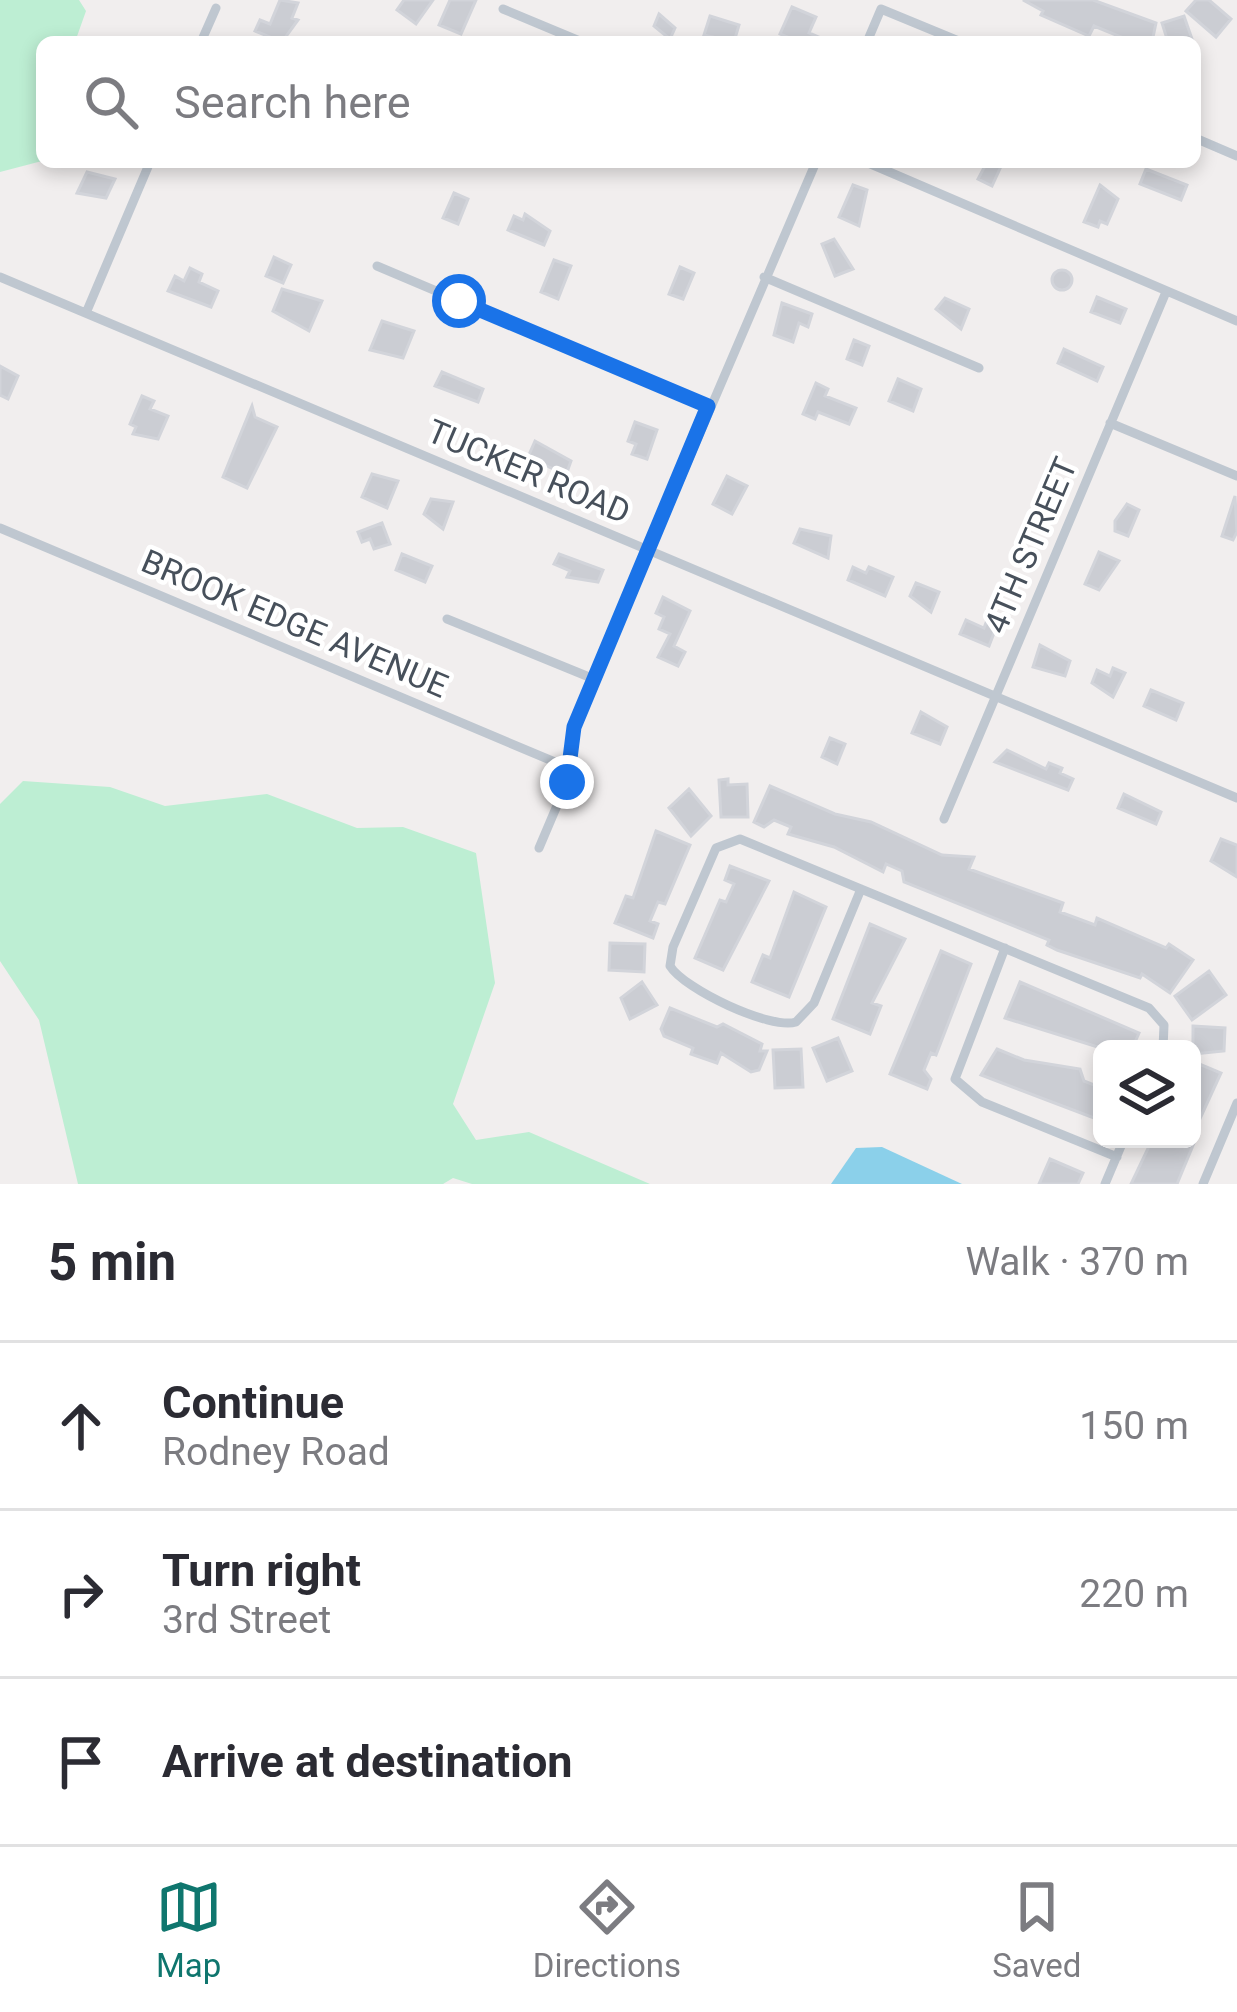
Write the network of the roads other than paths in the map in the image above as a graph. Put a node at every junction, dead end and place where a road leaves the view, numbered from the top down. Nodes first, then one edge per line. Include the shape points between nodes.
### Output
1 (216, 8) dead end
2 (503, 9) dead end
3 (204, 36) edge
4 (568, 36) edge
5 (869, 36) edge
6 (946, 36) edge
7 (1201, 141) edge
8 (1237, 156) edge
9 (147, 168) edge
10 (813, 168) edge
11 (880, 168) edge
12 (376, 266) dead end
13 (0, 277) edge
14 (764, 277) junction
15 (1166, 292) junction
16 (86, 313) junction
17 (1237, 321) edge
18 (979, 368) dead end
19 (708, 406) junction
20 (1110, 423) junction
21 (1237, 476) edge
22 (0, 528) edge
23 (647, 550) junction
24 (447, 619) dead end
25 (594, 679) junction
26 (995, 697) junction
27 (569, 768) junction
28 (1237, 798) edge
29 (944, 820) dead end
30 (539, 848) dead end
31 (861, 889) junction
32 (1005, 948) junction
33 (1163, 1040) edge
34 (1237, 1103) edge
35 (1120, 1148) edge
36 (1117, 1157) junction
37 (1105, 1184) edge
38 (1203, 1184) edge

1 - 3 street
2 - 4 street
5 - 6 street via 880,9
7 - 8 street
9 - 16 street
10 - 14 street
11 - 15 street
12 - 19 street
13 - 16 street, TUCKER ROAD
14 - 18 street
14 - 19 street
15 - 17 street
15 - 20 street, 4TH STREET
16 - 23 street, TUCKER ROAD
19 - 23 street
20 - 21 street
20 - 26 street, 4TH STREET
22 - 27 street, BROOK EDGE AVENUE
23 - 25 street
23 - 26 street, TUCKER ROAD
24 - 25 street
25 - 27 street via 574,727
26 - 28 street, TUCKER ROAD
26 - 29 street, 4TH STREET
27 - 30 street
31 - 31 street via 750,841 721,842 670,966 692,988 776,1023 796,1022 814,1003
31 - 32 street
32 - 33 street via 1149,1007 1164,1025
32 - 36 street via 956,1079 982,1102
34 - 38 street
35 - 36 street
36 - 37 street

